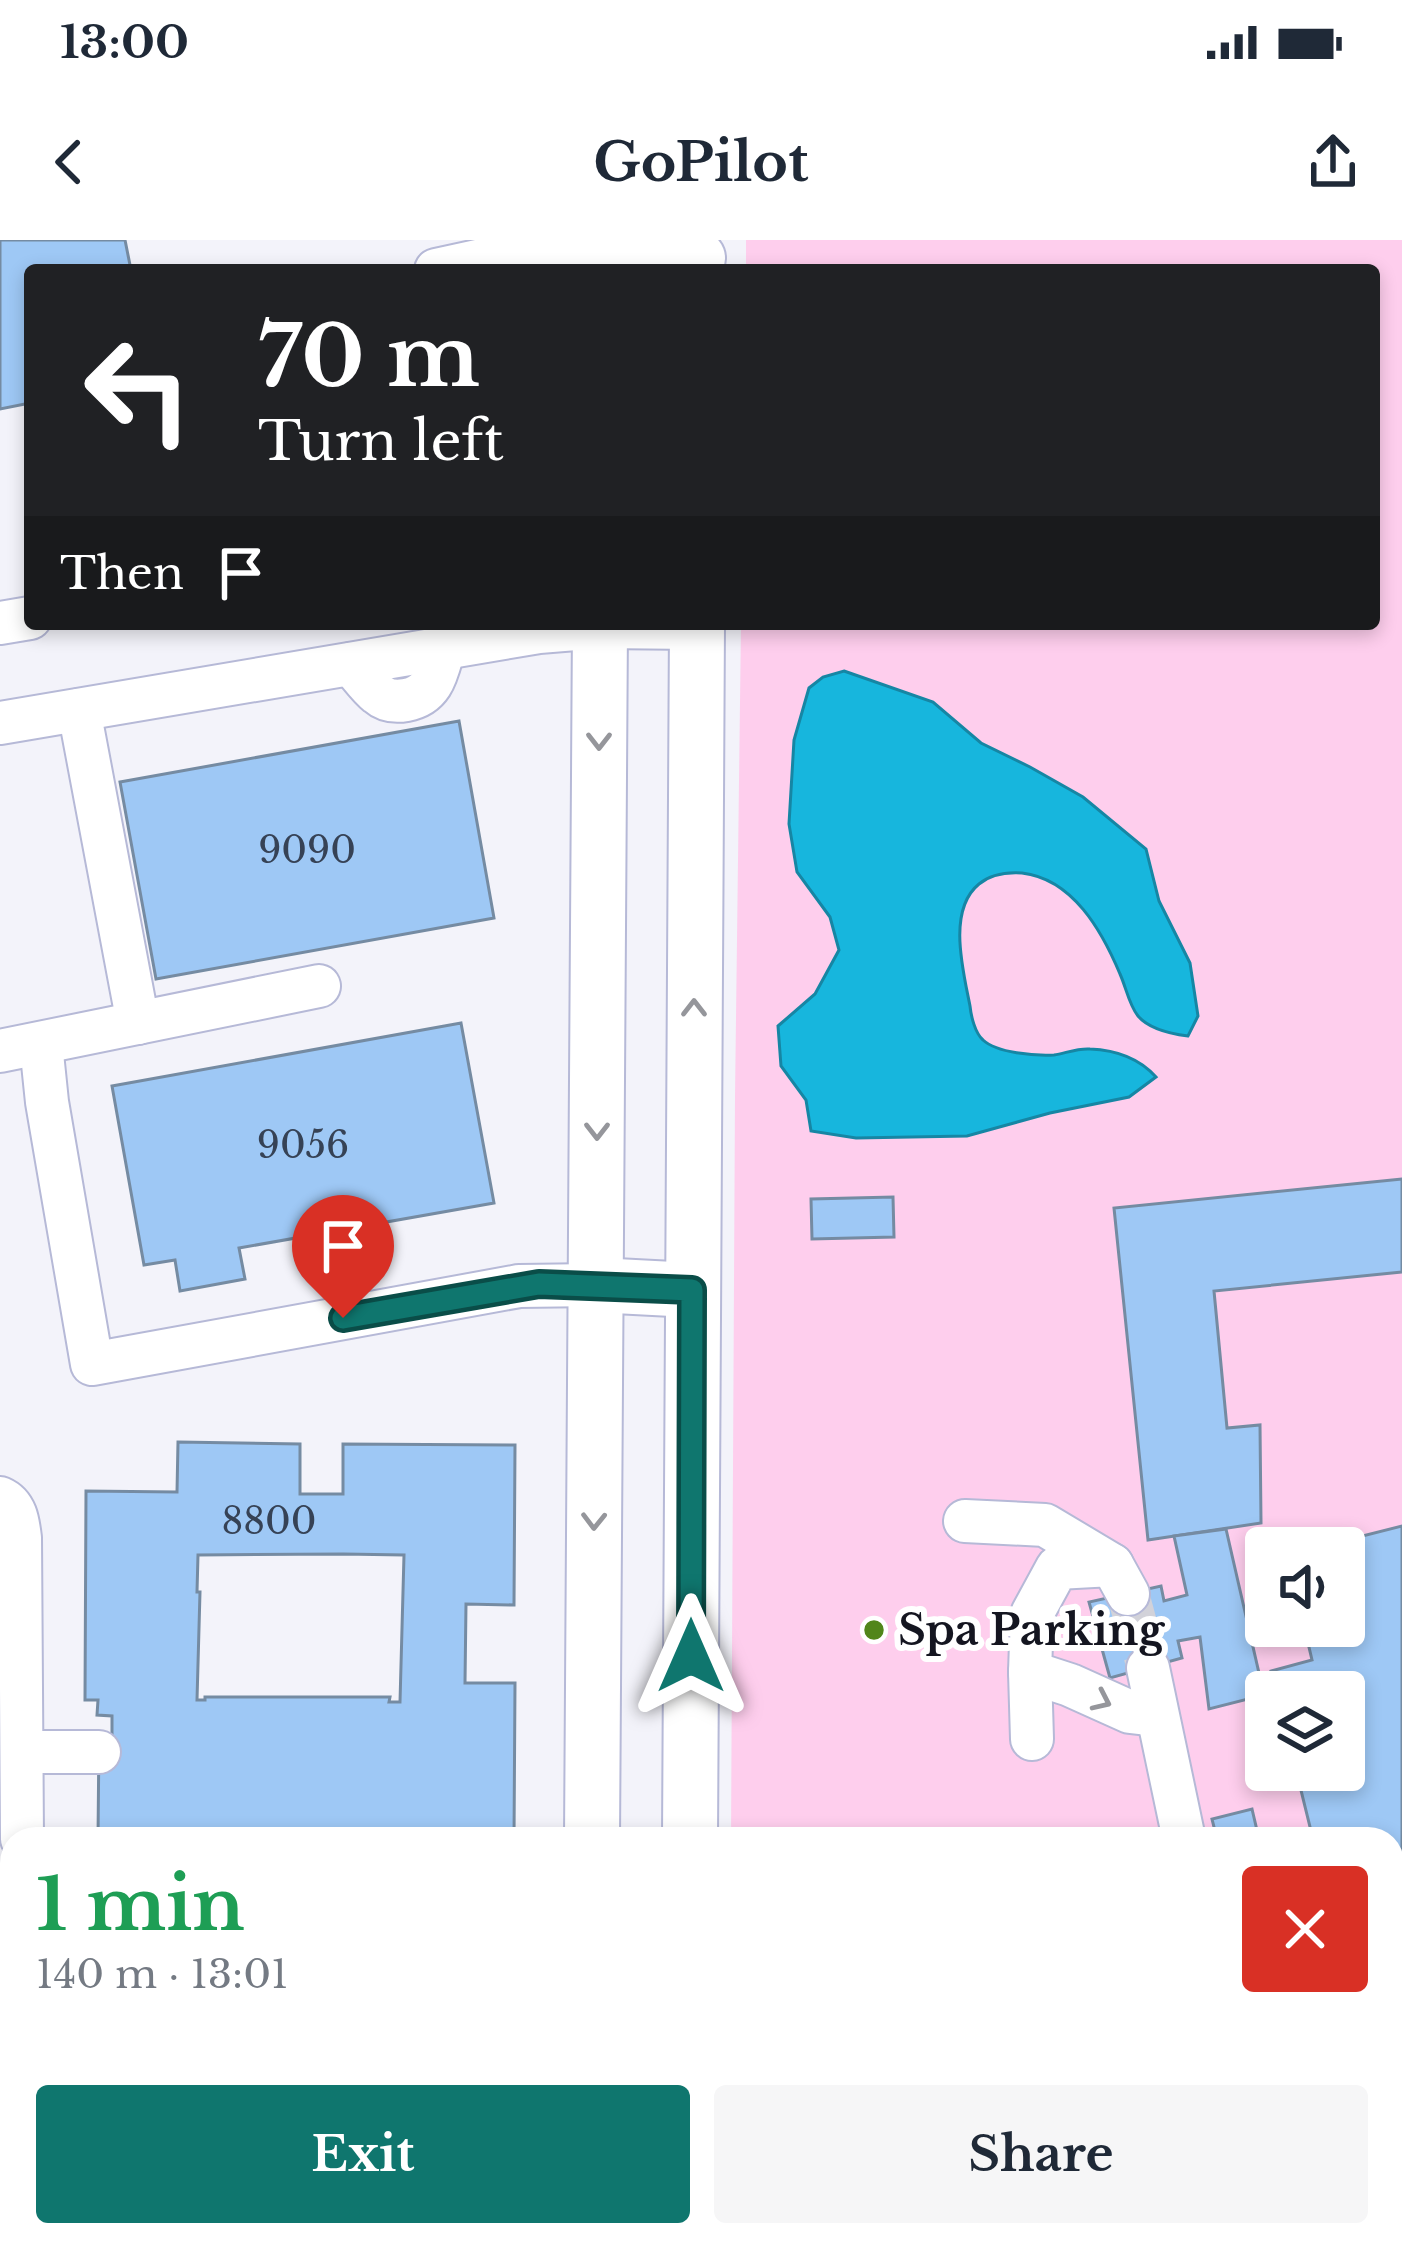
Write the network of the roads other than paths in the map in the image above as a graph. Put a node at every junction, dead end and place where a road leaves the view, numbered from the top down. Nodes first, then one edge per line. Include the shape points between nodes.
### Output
1 (601, 255) edge
2 (698, 256) edge
3 (464, 264) edge
4 (559, 630) edge
5 (600, 630) edge
6 (697, 630) edge
7 (80, 710) junction
8 (0, 723) edge
9 (320, 986) dead end
10 (138, 1023) junction
11 (20, 1047) edge
12 (596, 1285) junction
13 (692, 1290) junction
14 (0, 1498) edge
15 (1057, 1568) junction
16 (11, 1607) edge
17 (1148, 1668) tunnel mouth
18 (1030, 1672) junction
19 (1156, 1714) junction
20 (1032, 1738) dead end
21 (22, 1752) junction
22 (99, 1752) dead end
23 (22, 1827) edge
24 (592, 1827) edge
25 (690, 1827) edge
26 (1181, 1827) edge

1 - 2 main road
1 - 3 lane via 505,255
4 - 7 lane via 444,647 429,689 406,700 382,698 351,664
5 -> 12 main road
13 -> 6 main road
7 - 8 lane
7 - 10 lane
9 - 10 lane
10 - 11 lane
11 - 12 lane via 47,1102 92,1364 519,1286
12 - 13 main road
12 -> 24 main road
13 - 25 main road
14 - 16 lane via 18,1523
15 - 15 lane via 1016,1539 964,1521 1045,1525 1120,1580
15 - 18 lane via 1032,1615
16 - 21 lane
17 - 19 lane
18 -> 19 lane via 1130,1712
18 - 20 lane
19 - 26 lane
21 - 22 lane
21 - 23 lane

